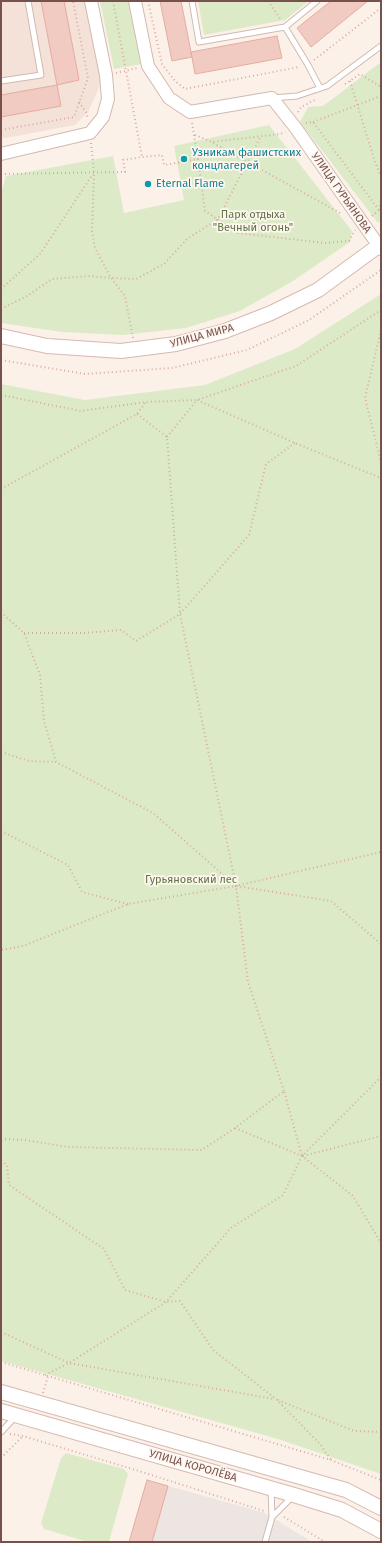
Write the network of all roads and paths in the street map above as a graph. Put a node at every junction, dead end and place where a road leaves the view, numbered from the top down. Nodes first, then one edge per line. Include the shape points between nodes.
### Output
1 (28, 1) edge
2 (73, 1) edge
3 (91, 1) edge
4 (113, 1) edge
5 (135, 1) edge
6 (148, 1) edge
7 (192, 1) edge
8 (268, 1) edge
9 (317, 1) edge
10 (381, 8) edge
11 (285, 27) junction
12 (381, 46) edge
13 (308, 65) junction
14 (148, 66) junction
15 (126, 71) junction
16 (106, 75) junction
17 (88, 78) junction
18 (1, 81) edge
19 (350, 81) junction
20 (340, 87) dead end
21 (381, 87) edge
22 (320, 88) junction
23 (381, 96) edge
24 (319, 97) dead end
25 (272, 98) junction
26 (357, 105) junction
27 (313, 122) junction
28 (297, 126) junction
29 (1, 130) edge
30 (195, 135) dead end
31 (261, 136) junction
32 (212, 142) junction
33 (2, 156) edge
34 (142, 156) junction
35 (248, 162) junction
36 (94, 173) junction
37 (1, 174) edge
38 (381, 176) edge
39 (381, 199) edge
40 (380, 211) edge
41 (343, 215) dead end
42 (218, 219) junction
43 (363, 225) junction
44 (380, 246) edge
45 (111, 278) junction
46 (1, 289) edge
47 (1, 309) edge
48 (381, 310) edge
49 (381, 330) edge
50 (1, 336) edge
51 (133, 342) dead end
52 (1, 395) edge
53 (197, 400) junction
54 (146, 402) junction
55 (137, 414) junction
56 (167, 437) junction
57 (296, 443) junction
58 (381, 462) edge
59 (381, 478) edge
60 (1, 489) edge
61 (1, 612) edge
62 (180, 614) junction
63 (24, 633) junction
64 (1, 752) edge
65 (56, 762) junction
66 (1, 831) edge
67 (381, 852) edge
68 (236, 886) junction
69 (128, 904) junction
70 (381, 944) edge
71 (1, 950) edge
72 (381, 1077) edge
73 (284, 1091) junction
74 (235, 1128) junction
75 (381, 1136) edge
76 (1, 1139) edge
77 (302, 1156) junction
78 (1, 1161) edge
79 (381, 1243) edge
80 (166, 1302) junction
81 (1, 1332) edge
82 (1, 1362) edge
83 (69, 1363) junction
84 (45, 1375) junction
85 (1, 1392) edge
86 (276, 1399) junction
87 (1, 1411) edge
88 (17, 1416) junction
89 (1, 1432) edge
90 (381, 1432) edge
91 (8, 1434) dead end
92 (23, 1436) junction
93 (1, 1458) edge
94 (331, 1460) junction
95 (381, 1480) edge
96 (271, 1488) junction
97 (294, 1495) junction
98 (381, 1508) edge
99 (273, 1515) junction
100 (381, 1531) edge
101 (265, 1542) edge
102 (325, 1542) edge

1 - 18 lane via 41,75
2 - 17 path
3 - 16 street
4 - 15 path
5 - 14 street
6 - 13 path via 162,64 185,89
7 - 11 lane via 199,42
8 - 11 path
9 - 11 lane
10 - 13 path
11 - 13 lane
12 - 22 lane via 327,86
13 - 22 lane
14 - 15 path
14 - 25 street via 169,98 190,112
15 - 16 path
15 - 34 path
16 - 17 path
16 - 33 street via 108,99 103,116 90,132
17 - 29 path via 74,117
19 - 20 path
19 - 21 path via 360,74
19 - 26 path
22 - 25 lane via 297,96
23 - 26 path
24 - 28 path via 301,107
25 - 28 street, УЛИЦА ГУРЬЯНОВА
26 - 27 path
26 - 38 path via 374,162
27 - 28 path
27 - 40 path
28 - 31 path via 280,134
28 - 43 street, УЛИЦА ГУРЬЯНОВА
30 - 32 path
31 - 32 path
31 - 35 path
32 - 35 path
34 - 36 path via 123,160 125,172
34 - 42 path via 162,154 164,165 198,158 205,211
35 - 41 path
35 - 42 path
36 - 37 path
36 - 45 path via 92,232 95,248
36 - 46 path via 40,254
39 - 40 path
40 - 43 path
42 - 43 path via 238,233 325,243 349,241 356,228
42 - 45 path via 187,238 164,264 136,279
43 - 44 street, УЛИЦА ГУРЬЯНОВА
44 - 50 main road, УЛИЦА МИРА via 318,290 271,313 225,331 176,344 121,351 47,346
45 - 47 path via 89,276 52,279
45 - 51 path via 125,296
48 - 53 path via 296,366
49 - 58 path via 365,398
52 - 54 path via 81,411
53 - 54 path
53 - 56 path
53 - 57 path
54 - 55 path
55 - 56 path
55 - 60 path
56 - 62 path
57 - 59 path
57 - 62 path via 266,464 249,535
61 - 63 path
62 - 63 path via 136,641 121,630
62 - 68 path
63 - 65 path via 40,675 44,721
64 - 65 path via 28,761
65 - 68 path via 153,813
66 - 69 path via 68,866 82,892
67 - 68 path
68 - 69 path
68 - 70 path via 331,901
68 - 73 path via 248,982
69 - 71 path via 23,946
72 - 77 path
73 - 74 path
73 - 77 path
74 - 76 path via 202,1150 68,1147
74 - 77 path
75 - 77 path
77 - 79 path via 353,1196
77 - 80 path via 283,1195 231,1228
78 - 80 path via 7,1165 9,1185 104,1249 125,1290
80 - 83 path
80 - 86 path via 180,1301 213,1350
81 - 83 path
82 - 84 path
83 - 84 path
83 - 86 path
84 - 94 path
85 - 98 main road, УЛИЦА КОРОЛЁВА via 346,1490
86 - 90 path via 354,1431
86 - 94 path via 320,1444
87 - 88 main road, УЛИЦА КОРОЛЁВА
88 - 89 lane
88 - 96 main road, УЛИЦА КОРОЛЁВА
91 - 92 path
92 - 93 path
92 - 99 path via 139,1470
94 - 95 path
96 - 97 main road, УЛИЦА КОРОЛЁВА
96 - 99 lane
97 - 99 lane
97 - 100 main road, УЛИЦА КОРОЛЁВА via 342,1510
99 - 101 lane
99 - 102 path via 287,1518

